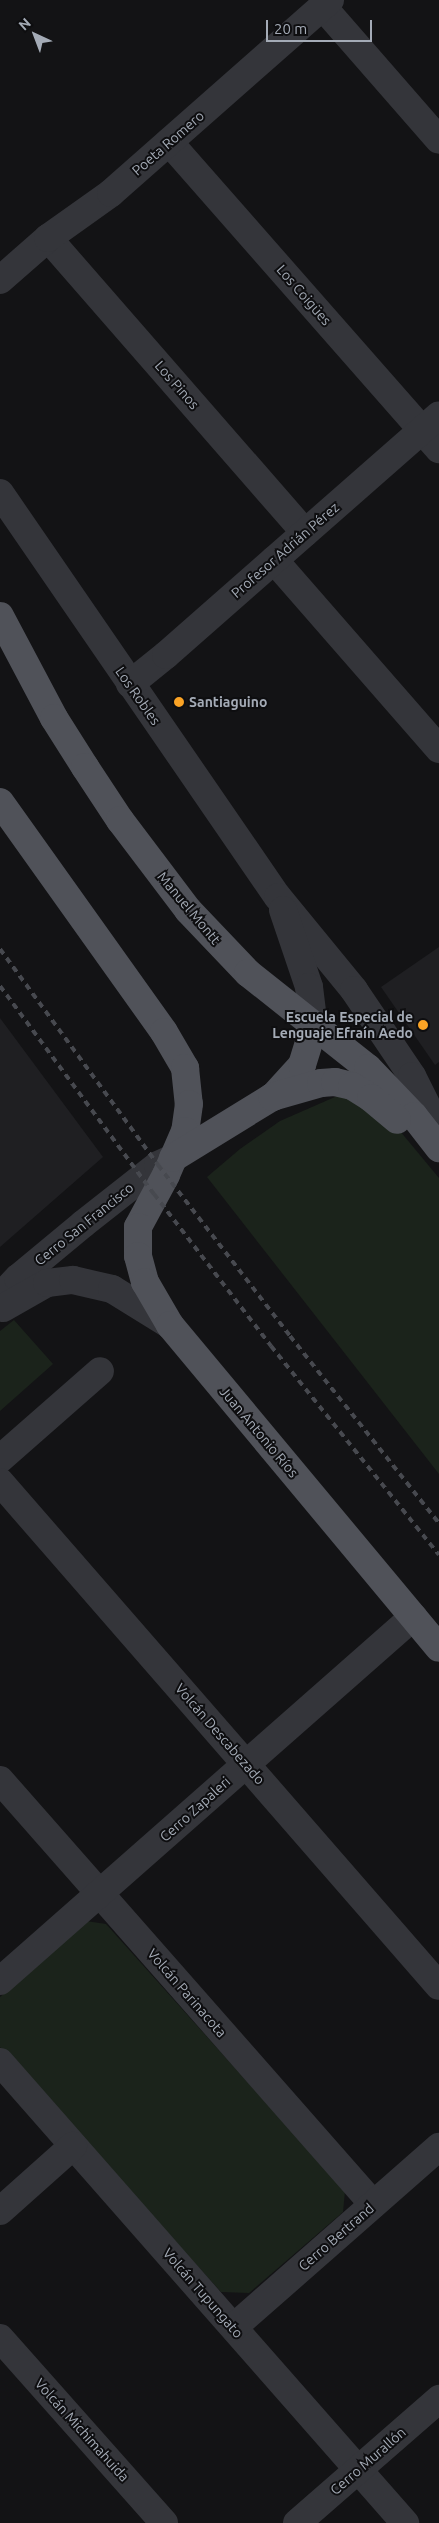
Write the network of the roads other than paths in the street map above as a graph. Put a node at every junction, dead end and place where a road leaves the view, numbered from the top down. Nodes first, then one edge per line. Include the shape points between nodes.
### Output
1 (326, 3) edge
2 (439, 140) edge
3 (169, 142) junction
4 (48, 238) junction
5 (0, 280) edge
6 (433, 431) edge
7 (0, 493) edge
8 (305, 532) junction
9 (274, 560) junction
10 (0, 616) edge
11 (130, 684) junction
12 (439, 749) edge
13 (0, 802) edge
14 (278, 897) junction
15 (314, 1026) junction
16 (272, 1097) junction
17 (439, 1130) edge
18 (439, 1148) edge
19 (173, 1158) junction
20 (439, 1158) edge
21 (0, 1297) edge
22 (0, 1310) edge
23 (170, 1325) junction
24 (100, 1371) dead end
25 (0, 1459) edge
26 (0, 1482) edge
27 (414, 1617) junction
28 (439, 1648) edge
29 (245, 1764) junction
30 (0, 1780) edge
31 (99, 1894) junction
32 (0, 1982) edge
33 (439, 1986) edge
34 (0, 2062) edge
35 (73, 2146) junction
36 (439, 2147) edge
37 (373, 2204) junction
38 (0, 2211) edge
39 (234, 2327) junction
40 (0, 2338) edge
41 (439, 2399) edge
42 (358, 2470) junction
43 (164, 2523) edge
44 (298, 2523) edge
45 (406, 2523) edge

1 - 2 street
1 - 3 street, Poeta Romero
3 - 4 street, Poeta Romero via 111,193
3 - 6 street, Los Coigües
4 - 5 street, Poeta Romero
4 - 8 street, Los Pinos
6 - 8 street, Profesor Adrián Pérez
7 - 11 street, Los Robles
8 - 9 street, Profesor Adrián Pérez
9 - 11 street, Profesor Adrián Pérez
9 - 12 street
10 - 15 main road, Manuel Montt via 54,718 158,872 219,944 269,992
11 - 14 street, Los Robles
13 - 19 main road via 186,1068 189,1104 185,1131
14 - 15 street, Los Robles via 309,987
14 - 17 street, Los Robles via 354,990 412,1076
15 - 16 main road via 302,1065
15 - 18 main road, Manuel Montt via 368,1068 414,1116
16 - 19 main road
16 - 20 main road via 321,1083 352,1086 389,1112
19 - 21 street, Cerro San Francisco via 158,1165 89,1219
19 - 23 main road, Juan Antonio Ríos via 138,1227 138,1256 145,1282
22 - 23 street, Cerro San Francisco via 47,1282 74,1280 112,1289
23 - 27 main road, Juan Antonio Ríos
24 - 25 street
26 - 29 street, Volcán Descabezado
27 - 28 main road, Juan Antonio Ríos
27 - 29 street, Cerro Zapaleri
29 - 31 street, Cerro Zapaleri
29 - 33 street, Volcán Descabezado
30 - 31 street, Volcán Parinacota
31 - 32 street, Cerro Zapaleri
31 - 37 street, Volcán Parinacota
34 - 35 street, Volcán Tupungato
35 - 38 street
35 - 39 street, Volcán Tupungato
36 - 37 street, Cerro Bertrand
37 - 39 street, Cerro Bertrand
39 - 42 street, Volcán Tupungato
40 - 43 street, Volcán Michimahuida
41 - 42 street, Cerro Murallón
42 - 44 street, Cerro Murallón
42 - 45 street, Volcán Tupungato

